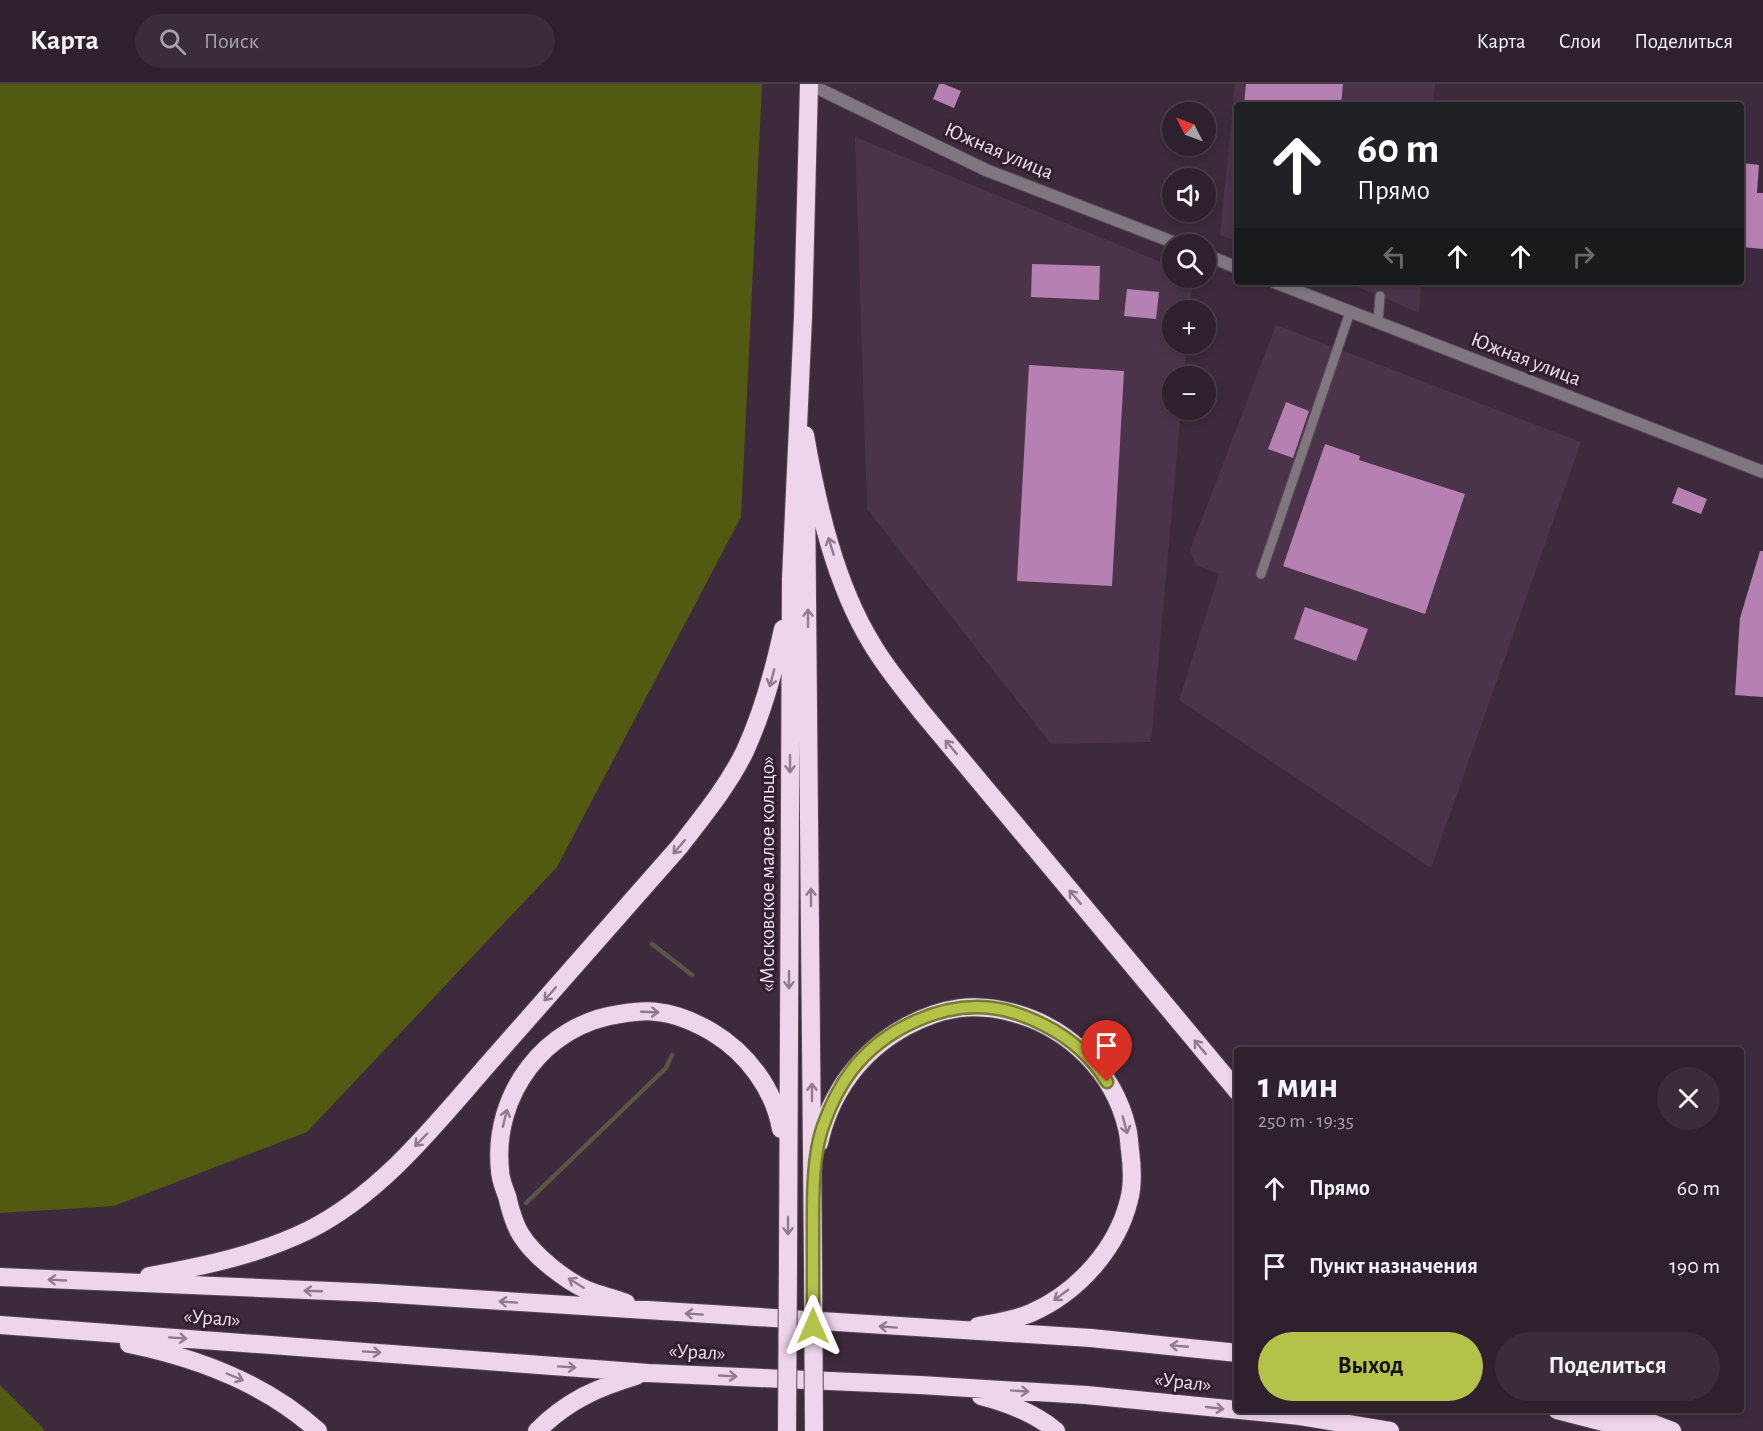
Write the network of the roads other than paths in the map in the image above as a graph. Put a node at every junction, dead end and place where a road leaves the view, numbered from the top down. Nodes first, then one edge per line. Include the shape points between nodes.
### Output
1 (809, 84) edge
2 (1162, 238) edge
3 (1216, 259) edge
4 (1234, 266) edge
5 (1282, 285) edge
6 (1380, 296) dead end
7 (1350, 312) junction
8 (803, 317) junction
9 (1378, 322) junction
10 (805, 434) junction
11 (1763, 472) edge
12 (1261, 574) dead end
13 (791, 579) junction
14 (1234, 1087) edge
15 (788, 1189) junction
16 (813, 1192) junction
17 (0, 1277) edge
18 (114, 1282) junction
19 (650, 1311) junction
20 (0, 1325) edge
21 (57, 1329) junction
22 (947, 1330) junction
23 (1234, 1353) edge
24 (648, 1373) junction
25 (920, 1385) junction
26 (1234, 1410) edge
27 (1270, 1413) edge
28 (1569, 1413) edge
29 (1625, 1413) edge
30 (318, 1431) edge
31 (537, 1431) edge
32 (788, 1431) edge
33 (814, 1431) edge
34 (1056, 1431) edge
35 (1390, 1431) edge
36 (1638, 1431) edge
37 (1672, 1431) edge

1 - 2 street, Южная улица via 986,170
1 - 8 highway, «Московское малое кольцо»
3 - 4 street
5 - 7 street, Южная улица
6 - 9 lane
7 - 9 street, Южная улица
7 - 12 lane
8 - 10 highway, «Московское малое кольцо»
8 - 13 highway, «Московское малое кольцо»
9 - 11 street, Южная улица
14 -> 10 highway via 921,711 871,644 853,610 836,562
16 -> 10 highway, «Московское малое кольцо»
13 -> 15 highway, «Московское малое кольцо»
13 -> 18 highway via 771,680 744,752 728,782 680,846 423,1138 368,1190 310,1229 268,1248 212,1265
19 -> 15 highway via 586,1289 558,1272 521,1235 511,1212 500,1172 499,1146 513,1092 546,1048 585,1023 655,1011 679,1017 720,1037 741,1055 770,1093 780,1122
15 -> 32 highway, «Московское малое кольцо», bridge
16 -> 22 highway via 822,1129 840,1088 854,1068 888,1036 924,1017 960,1008 993,1008 1029,1017 1080,1048 1115,1095 1127,1127 1132,1162 1130,1198 1118,1232 1081,1280 1058,1298 1031,1313
16 - 33 highway, «Московское малое кольцо», bridge
18 -> 17 highway, «Урал»
19 -> 18 highway, «Урал» via 377,1293
22 -> 19 highway, «Урал»
20 - 21 highway, «Урал»
21 -> 24 highway, «Урал»
21 -> 30 highway via 204,1364 245,1381
23 -> 22 highway, «Урал» via 1091,1338
24 -> 25 highway, «Урал»
24 - 31 highway via 604,1386 566,1405
25 -> 26 highway, «Урал»
25 - 34 highway via 983,1396 1020,1408
27 -> 35 highway, «Урал»
28 - 36 highway
29 - 37 highway

